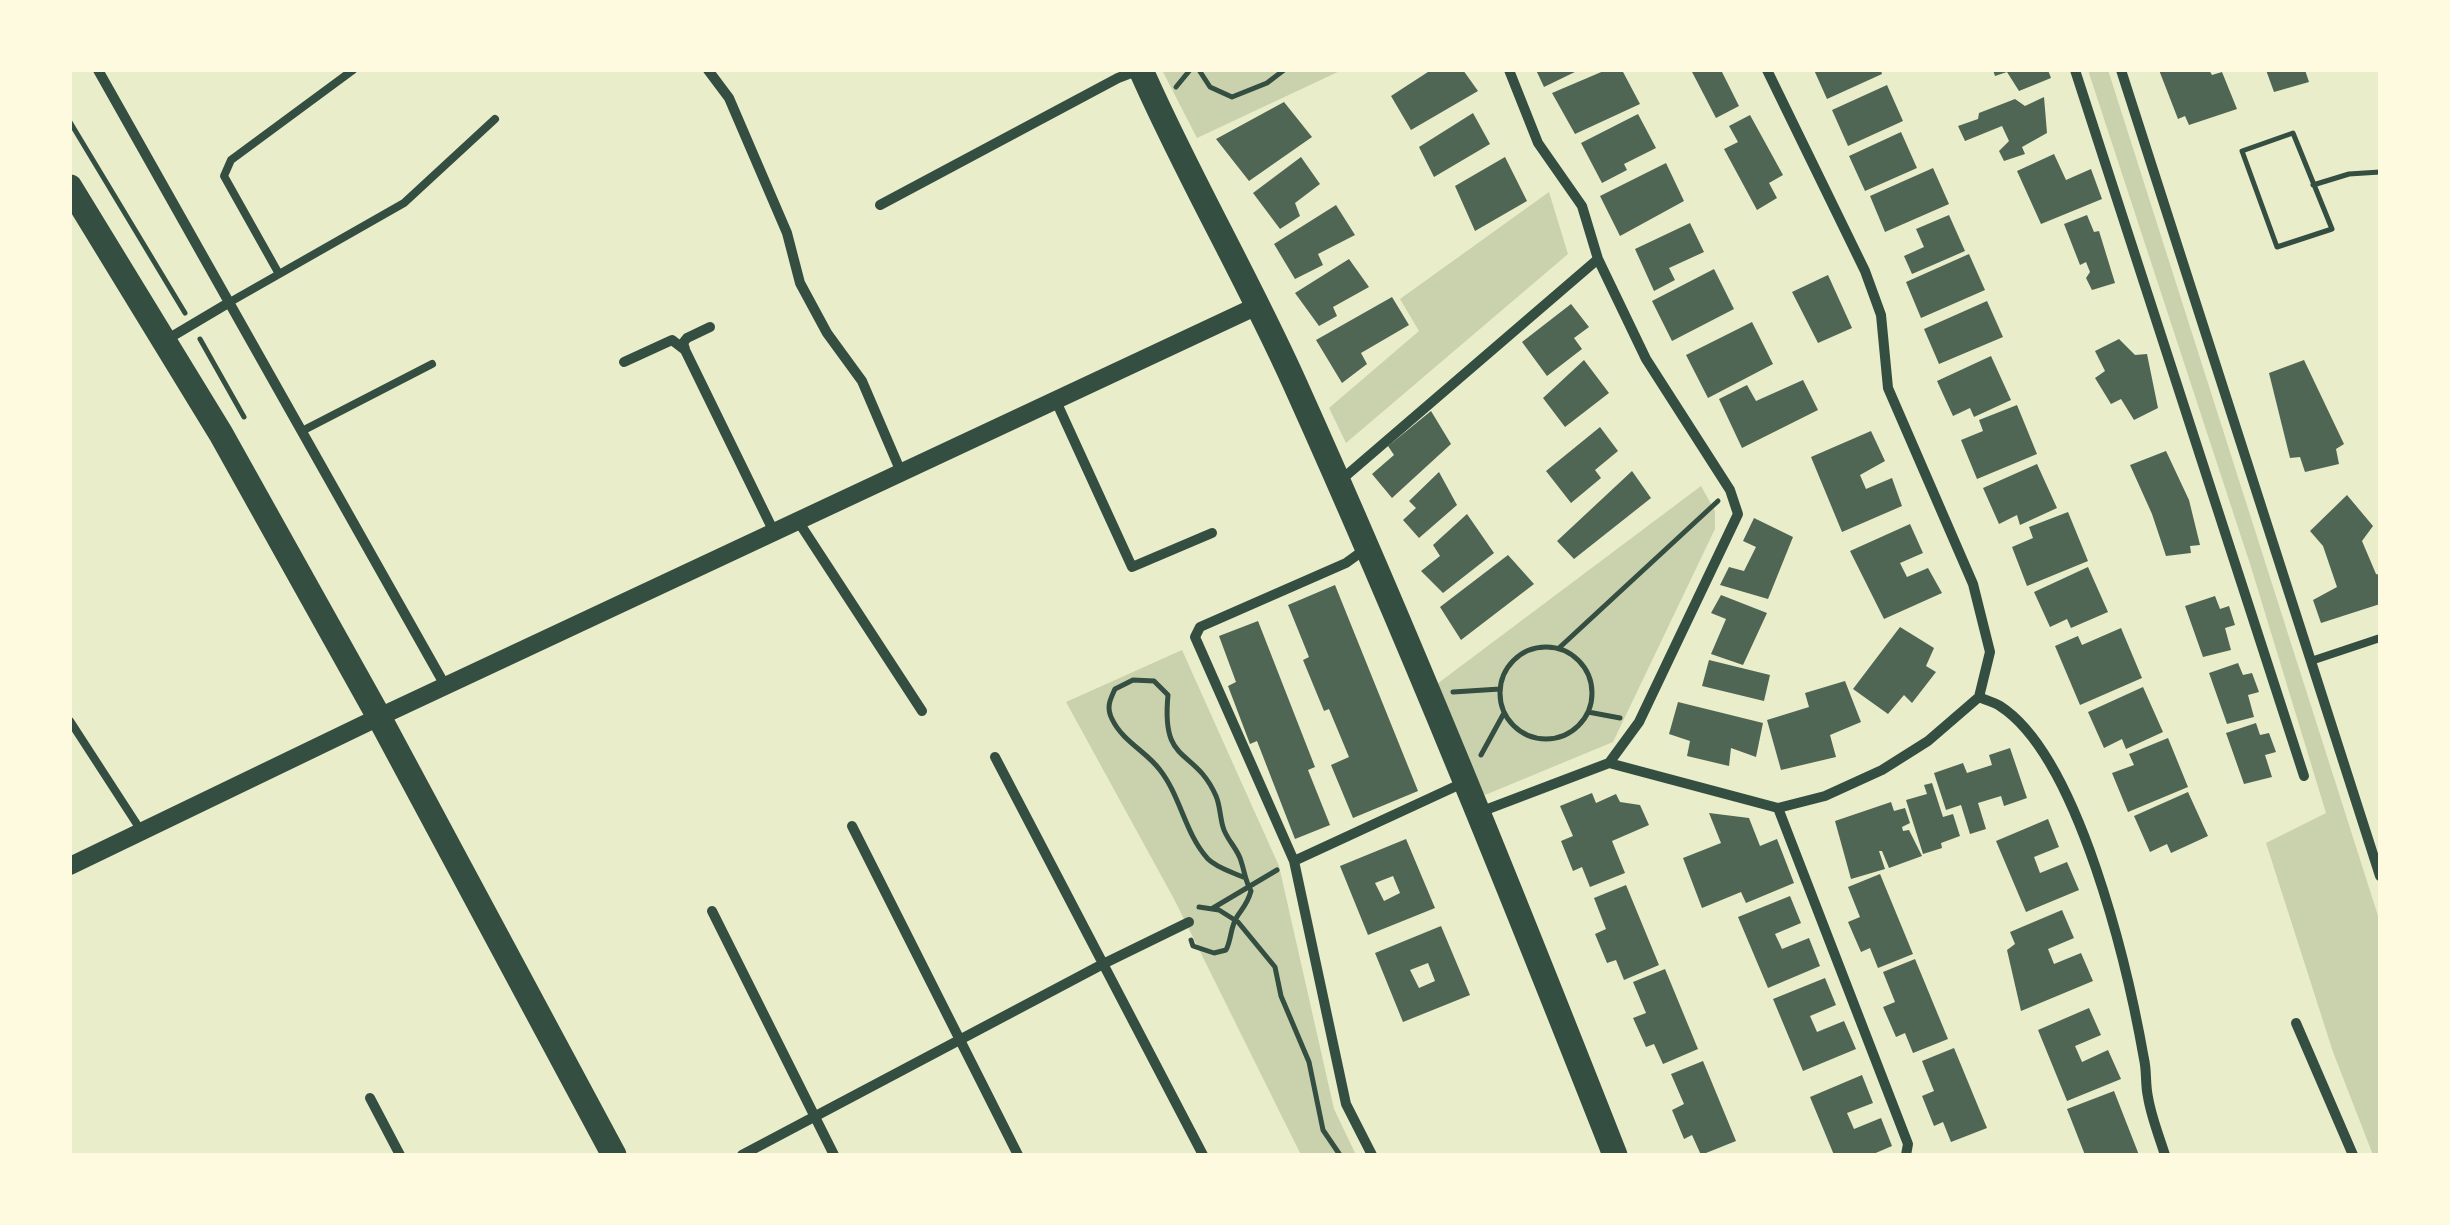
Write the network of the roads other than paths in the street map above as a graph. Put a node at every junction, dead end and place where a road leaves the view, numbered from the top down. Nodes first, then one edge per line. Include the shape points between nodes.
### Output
1 (98, 70) edge
2 (353, 70) edge
3 (708, 70) edge
4 (1140, 70) edge
5 (1509, 70) edge
6 (1766, 70) edge
7 (2076, 70) edge
8 (2121, 70) edge
9 (494, 119) dead end
10 (70, 186) edge
11 (880, 205) dead end
12 (1598, 259) junction
13 (278, 274) junction
14 (230, 302) junction
15 (1259, 305) junction
16 (710, 327) dead end
17 (164, 340) junction
18 (685, 350) junction
19 (624, 362) dead end
20 (432, 364) dead end
21 (1054, 398) junction
22 (302, 431) junction
23 (901, 472) junction
24 (1339, 482) junction
25 (798, 521) junction
26 (774, 532) junction
27 (1212, 533) dead end
28 (1366, 548) junction
29 (2380, 638) edge
30 (2311, 660) junction
31 (446, 687) junction
32 (1979, 697) junction
33 (922, 711) dead end
34 (379, 717) junction
35 (70, 721) edge
36 (995, 757) dead end
37 (1609, 762) junction
38 (2304, 776) dead end
39 (1467, 781) junction
40 (1778, 808) junction
41 (1480, 812) junction
42 (852, 826) dead end
43 (142, 832) junction
44 (1294, 861) junction
45 (70, 866) edge
46 (2380, 876) edge
47 (712, 911) dead end
48 (1189, 922) road end
49 (1103, 964) junction
50 (2296, 1023) dead end
51 (960, 1040) junction
52 (370, 1098) dead end
53 (814, 1116) junction
54 (400, 1155) edge
55 (614, 1155) edge
56 (742, 1155) edge
57 (834, 1155) edge
58 (1018, 1155) edge
59 (1203, 1155) edge
60 (1372, 1155) edge
61 (1615, 1155) edge
62 (1906, 1155) edge
63 (2165, 1155) edge
64 (2353, 1155) edge

1 - 14 street
2 - 13 lane via 231,160 224,176
3 - 23 street via 729,98 787,233 800,284 862,382
4 - 11 street
4 - 15 main road
5 - 12 street via 1538,142 1582,206
6 - 32 street via 1865,271 1881,314 1888,388 1973,584 1990,652
7 - 38 street
8 - 30 street
9 - 13 lane via 404,203
10 - 17 main road
12 - 24 street
12 - 37 street via 1646,358 1730,490 1738,514 1640,722
13 - 14 lane
14 - 17 street
14 - 22 street
15 - 21 street
15 - 24 main road
16 - 18 street via 687,338
17 - 34 main road
18 - 19 street via 672,340
18 - 26 street
20 - 22 lane
21 - 23 street
21 - 27 street via 1132,567
22 - 31 street
23 - 25 street
24 - 28 main road
25 - 26 street
25 - 33 street
26 - 31 street
28 - 39 main road
28 - 44 street via 1200,627 1194,638
29 - 30 lane
30 - 46 street
31 - 34 street
32 - 40 street via 1882,770
32 - 63 street via 2000,706 2032,737 2066,788 2106,900
34 - 43 street
34 - 55 main road
35 - 43 lane
36 - 49 street
37 - 40 street
37 - 41 street
39 - 41 main road
39 - 44 street
40 - 62 street via 1908,1144
41 - 61 main road
42 - 51 street
43 - 45 street
44 - 60 street via 1346,1104
47 - 53 street
48 - 49 street
49 - 51 street
49 - 59 street
50 - 64 street
51 - 53 street
51 - 58 street
52 - 54 street
53 - 56 street
53 - 57 street

